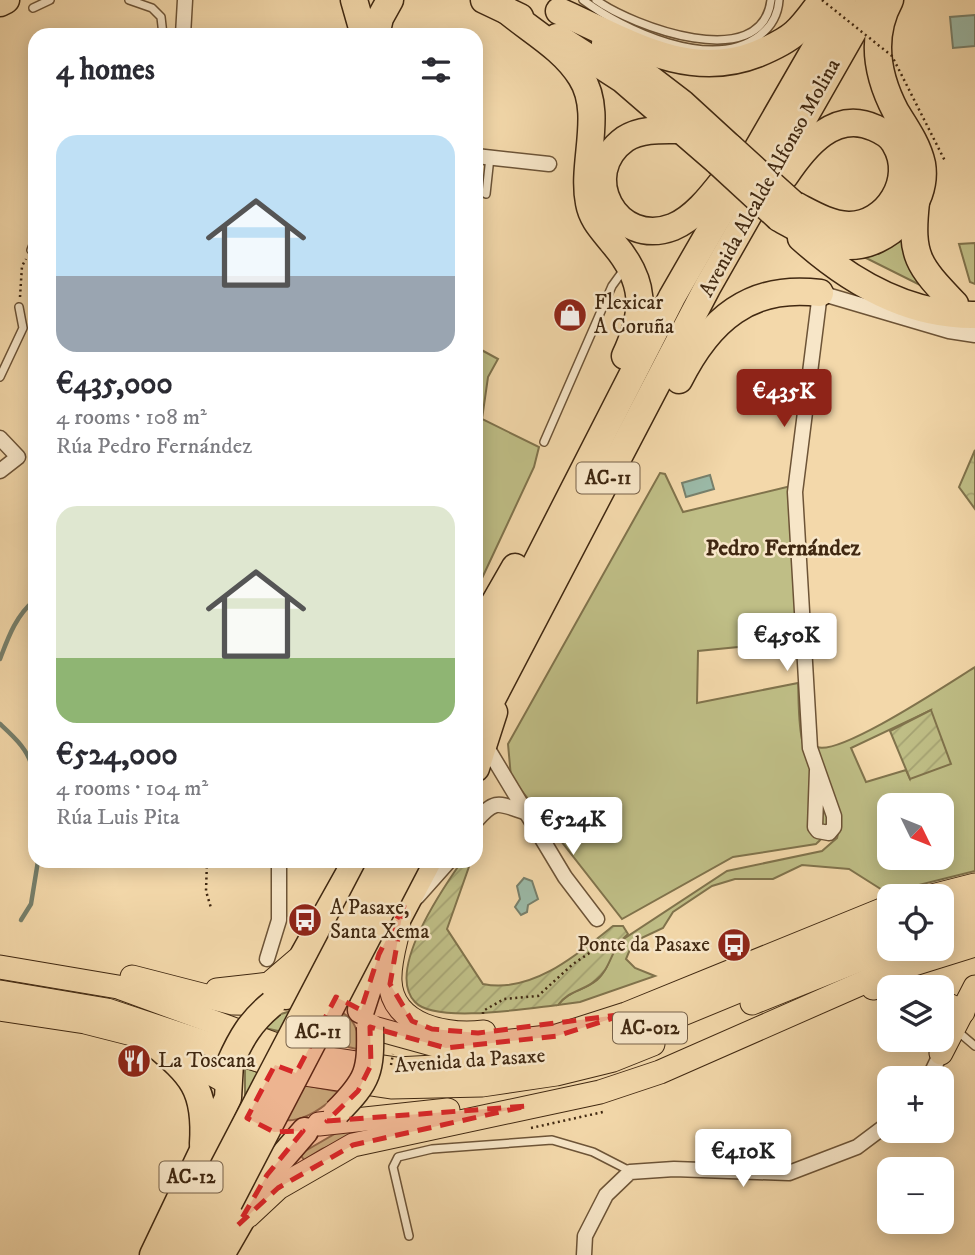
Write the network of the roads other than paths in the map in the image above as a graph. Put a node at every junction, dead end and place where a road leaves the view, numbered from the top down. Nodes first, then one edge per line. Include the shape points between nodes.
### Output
1 (6, 0) edge
2 (50, 0) edge
3 (129, 0) edge
4 (186, 0) edge
5 (354, 0) edge
6 (390, 0) edge
7 (583, 0) edge
8 (596, 0) edge
9 (771, 0) edge
10 (779, 0) edge
11 (822, 0) edge
12 (843, 0) edge
13 (872, 0) edge
14 (890, 0) edge
15 (0, 3) edge
16 (495, 5) edge
17 (549, 5) edge
18 (33, 8) dead end
19 (162, 28) edge
20 (184, 28) edge
21 (362, 28) edge
22 (378, 28) edge
23 (777, 111) junction
24 (683, 130) junction
25 (724, 155) junction
26 (483, 157) edge
27 (549, 164) dead end
28 (486, 194) dead end
29 (916, 200) junction
30 (786, 211) junction
31 (828, 243) junction
32 (629, 262) junction
33 (708, 286) junction
34 (820, 292) junction
35 (19, 307) road end
36 (968, 310) edge
37 (975, 335) edge
38 (0, 377) edge
39 (0, 438) edge
40 (544, 442) dead end
41 (0, 471) edge
42 (572, 490) junction
43 (604, 521) junction
44 (483, 623) edge
45 (528, 631) junction
46 (483, 639) edge
47 (483, 667) edge
48 (483, 736) edge
49 (483, 740) edge
50 (483, 752) edge
51 (817, 770) dead end
52 (524, 812) junction
53 (483, 814) edge
54 (279, 868) edge
55 (352, 868) edge
56 (379, 868) edge
57 (403, 868) edge
58 (424, 868) edge
59 (444, 868) edge
60 (975, 885) edge
61 (954, 890) edge
62 (404, 905) junction
63 (975, 905) edge
64 (954, 910) edge
65 (877, 912) edge
66 (597, 919) dead end
67 (975, 923) edge
68 (954, 929) edge
69 (877, 934) edge
70 (975, 945) edge
71 (0, 953) edge
72 (877, 953) edge
73 (304, 954) junction
74 (267, 959) dead end
75 (0, 967) edge
76 (877, 987) edge
77 (975, 987) edge
78 (176, 989) junction
79 (0, 992) edge
80 (279, 1000) junction
81 (0, 1009) edge
82 (626, 1014) junction
83 (366, 1018) junction
84 (954, 1024) edge
85 (954, 1029) edge
86 (148, 1038) junction
87 (736, 1039) junction
88 (975, 1046) edge
89 (229, 1081) junction
90 (527, 1106) junction
91 (320, 1123) junction
92 (877, 1132) edge
93 (202, 1153) junction
94 (631, 1172) junction
95 (238, 1225) junction
96 (409, 1236) dead end
97 (153, 1255) edge
98 (177, 1255) edge
99 (200, 1255) edge
100 (221, 1255) edge
101 (584, 1255) edge

1 - 15 highway
2 - 18 lane
3 - 19 lane via 152,8 161,17
4 - 20 street
5 - 21 highway
6 - 22 highway
7 - 10 lane via 645,34 705,49 752,41 771,24
8 - 9 lane via 671,35 710,40 745,34 766,16
11 - 17 highway via 794,34 766,51 736,62 707,65 670,60
12 - 23 highway, Avenida Alcalde Alfonso Molina / AC-11
13 - 33 highway, Avenida Alcalde Alfonso Molina / AC-11
14 - 29 highway via 880,27 879,71 922,165
16 - 24 highway via 583,52
16 - 32 highway via 562,53 583,79 593,118 585,180 589,205 595,222
17 - 25 highway via 682,103
23 - 24 highway via 694,213 674,227 656,231 623,224 604,197 603,167 626,139 644,132
23 - 42 highway, Avenida Alcalde Alfonso Molina / AC-11 via 672,297
24 - 25 highway
25 - 30 highway, bridge
26 - 27 street
26 - 28 lane
29 - 31 highway via 908,215 885,235 850,246
29 - 36 highway via 914,245 922,268
30 - 31 highway
30 - 33 highway via 836,224 871,220 885,211 900,183 896,145 884,132 868,125 849,121 828,129 801,152
30 - 36 highway via 846,275 879,293 916,306
31 - 36 highway via 879,279
32 - 40 lane via 612,286
32 - 44 highway via 640,296 634,336 553,499
33 - 45 highway, Avenida Alcalde Alfonso Molina / AC-11
34 - 37 street
34 - 43 highway via 794,289 762,296 732,310 708,333 689,359
34 - 51 street via 795,492 810,748
35 - 38 lane via 23,328
39 - 41 street via 18,457
42 - 46 highway
42 - 47 highway, Avenida Alcalde Alfonso Molina / AC-11
43 - 45 highway
43 - 49 highway, AC-11
45 - 48 highway, Avenida Alcalde Alfonso Molina / AC-11
50 - 52 street via 517,795
52 - 53 street via 501,803
52 - 66 street
54 - 74 street via 279,920
55 - 73 highway, AC-11
56 - 98 highway, AC-11, bridge
57 - 99 highway, AC-11, bridge
58 - 62 highway, AC-11
59 - 62 street via 424,893
60 - 61 main road
62 - 82 main road via 390,969 392,994 412,1021 432,1029 478,1033
62 - 83 highway, AC-11 via 379,954
63 - 64 main road
65 - 82 main road, AC-012
67 - 68 main road
69 - 75 main road, Avenida da Pasaxe / AC-012 via 622,1039 569,1054 397,1069 304,1055 118,987
70 - 87 main road, AC-012 via 885,973
71 - 78 main road via 86,967
72 - 79 main road, Avenida da Pasaxe / AC-012 via 612,1060 556,1074 448,1087 391,1087 297,1073 107,1010
73 - 78 main road via 269,984 233,991
73 - 80 highway, AC-11
76 - 87 main road
77 - 84 main road
78 - 80 main road via 233,1003
80 - 83 highway, AC-11 via 303,993 332,995
80 - 89 highway, AC-11, bridge via 243,1035
81 - 86 main road via 85,1022
82 - 83 main road, AC-012 via 557,1036 446,1048
83 - 91 highway, AC-11, bridge via 371,1065 358,1091
85 - 88 lane
86 - 89 main road
86 - 93 highway via 188,1072 200,1097 205,1119
87 - 90 main road, AC-012 via 600,1092
89 - 91 highway via 256,1125 274,1132
89 - 93 highway, AC-12
90 - 91 main road, AC-012
90 - 95 main road via 353,1145 278,1188
91 - 95 highway, AC-11 via 267,1175
92 - 94 street via 857,1147 789,1173
93 - 97 highway, AC-12
94 - 96 lane via 593,1152 552,1140 432,1149 398,1157 393,1167
94 - 101 street via 606,1195 585,1236
95 - 100 highway, AC-11

